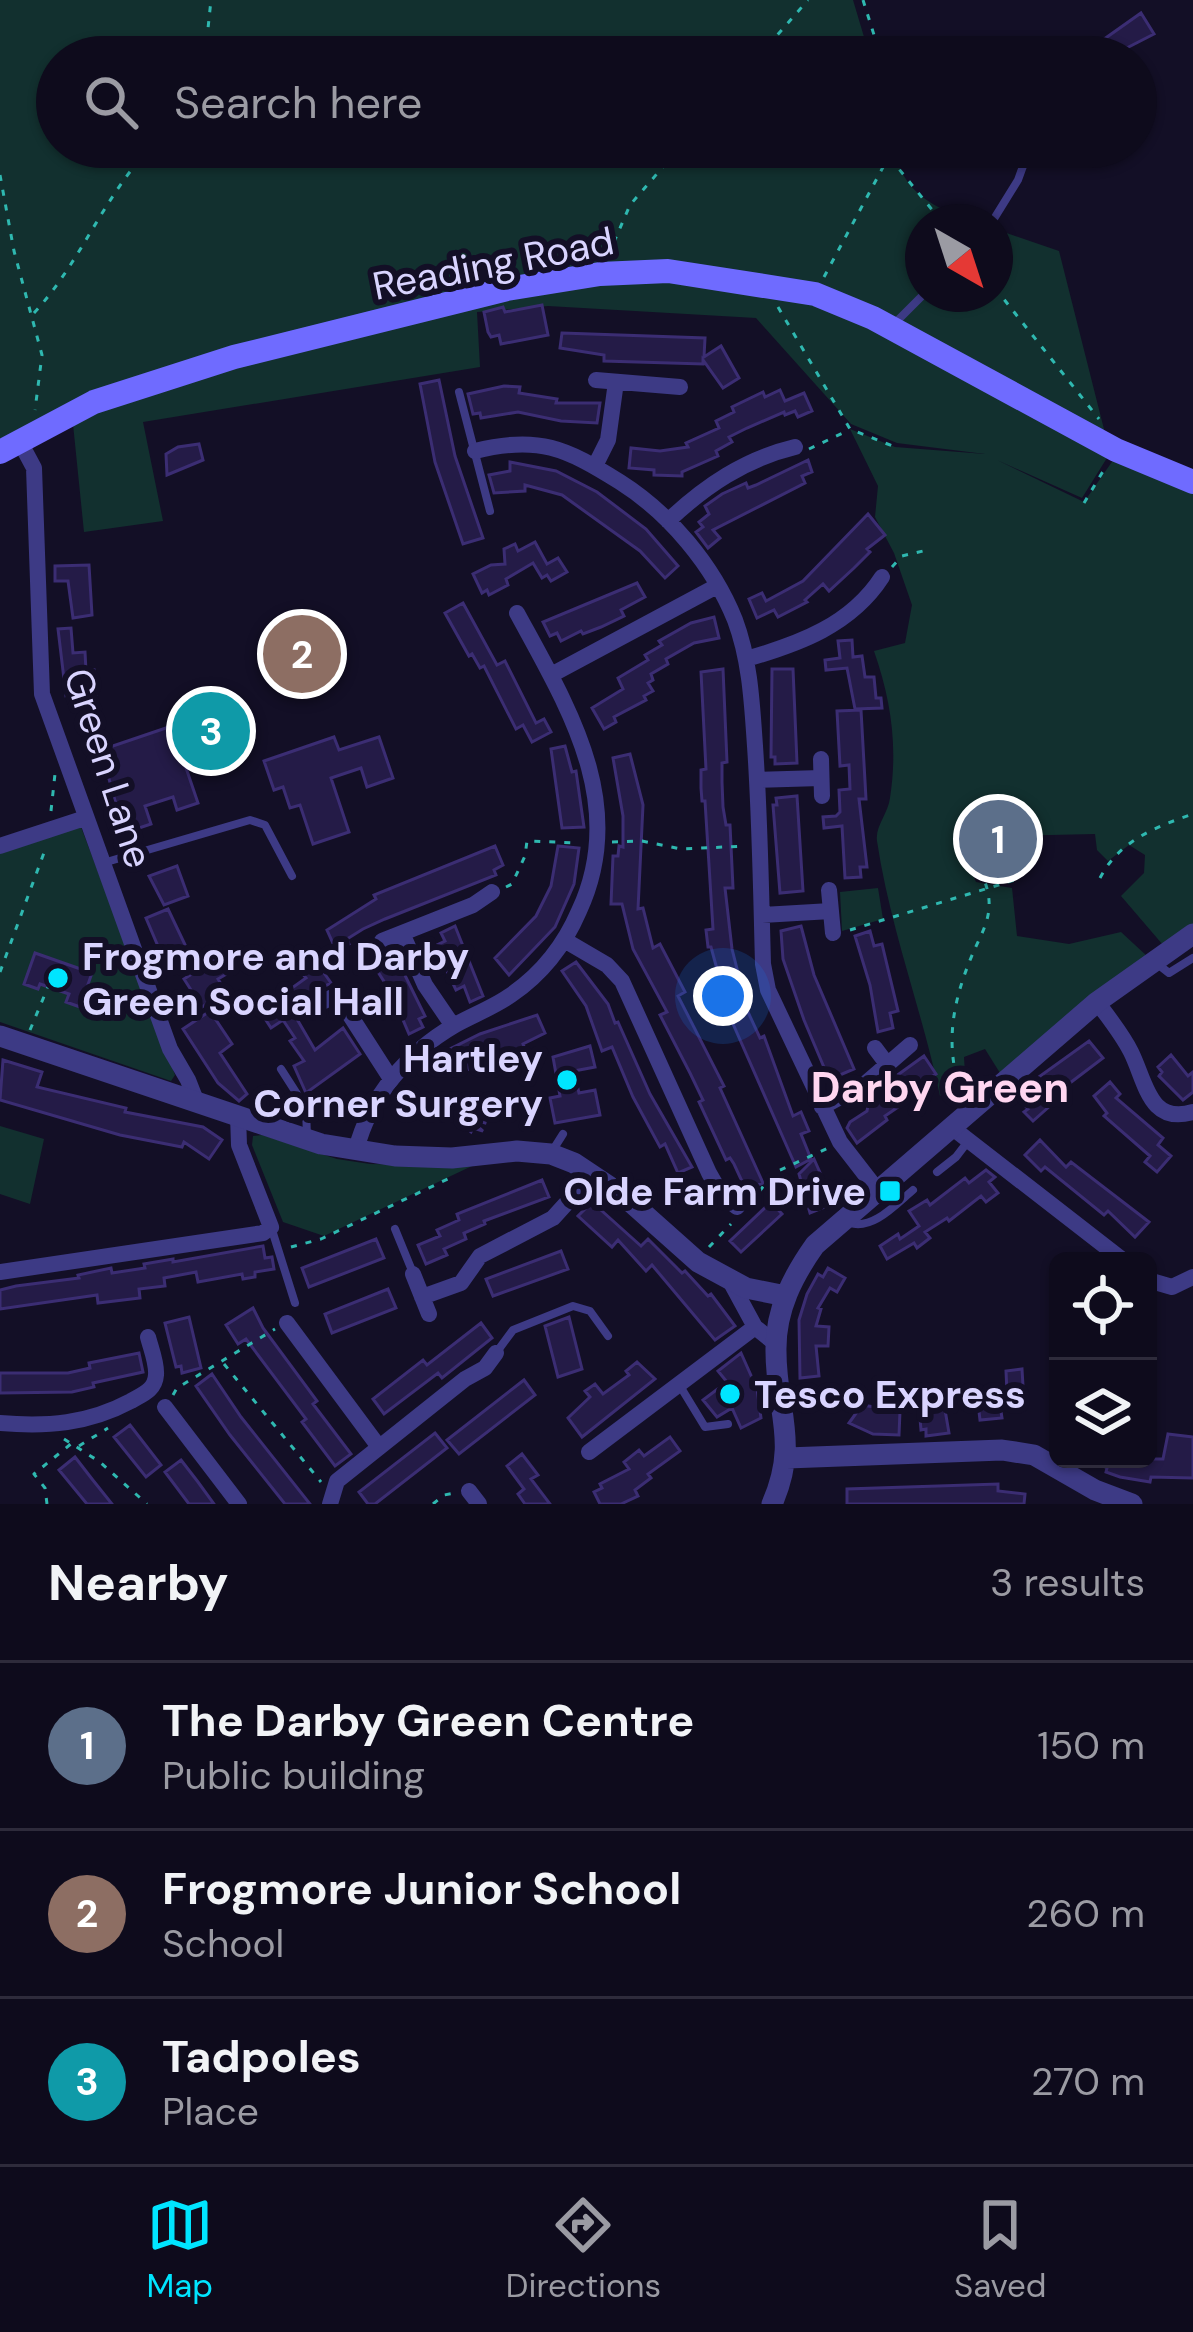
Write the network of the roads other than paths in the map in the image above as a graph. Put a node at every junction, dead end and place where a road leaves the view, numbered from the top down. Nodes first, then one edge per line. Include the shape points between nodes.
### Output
1 (1022, 168) edge
2 (1003, 204) edge
3 (906, 312) edge
4 (891, 327) junction
5 (596, 380) dead end
6 (616, 382) junction
7 (680, 387) dead end
8 (459, 392) dead end
9 (19, 441) edge
10 (795, 447) road end
11 (475, 451) junction
12 (595, 466) junction
13 (1193, 482) edge
14 (490, 511) dead end
15 (668, 521) junction
16 (882, 577) road end
17 (717, 586) junction
18 (517, 613) dead end
19 (746, 659) junction
20 (551, 675) junction
21 (821, 758) dead end
22 (757, 780) junction
23 (85, 818) junction
24 (0, 846) edge
25 (103, 863) junction
26 (292, 876) dead end
27 (829, 890) dead end
28 (492, 892) road end
29 (831, 910) junction
30 (762, 915) junction
31 (402, 933) junction
32 (833, 933) road end
33 (1193, 934) edge
34 (382, 941) dead end
35 (566, 941) junction
36 (1193, 958) edge
37 (1153, 961) junction
38 (1097, 1002) junction
39 (307, 1009) dead end
40 (453, 1026) junction
41 (0, 1036) edge
42 (910, 1045) dead end
43 (874, 1048) dead end
44 (887, 1064) junction
45 (281, 1069) dead end
46 (391, 1079) junction
47 (197, 1103) junction
48 (822, 1107) junction
49 (1193, 1112) edge
50 (238, 1115) junction
51 (950, 1126) junction
52 (307, 1139) junction
53 (970, 1139) junction
54 (356, 1150) junction
55 (937, 1172) dead end
56 (592, 1174) junction
57 (913, 1190) dead end
58 (878, 1191) junction
59 (737, 1207) dead end
60 (844, 1220) junction
61 (271, 1227) junction
62 (395, 1229) dead end
63 (1113, 1252) edge
64 (0, 1272) edge
65 (413, 1274) joint
66 (1193, 1277) edge
67 (730, 1281) junction
68 (1157, 1283) edge
69 (786, 1295) junction
70 (295, 1303) dead end
71 (287, 1323) road end
72 (755, 1328) junction
73 (608, 1336) dead end
74 (148, 1337) dead end
75 (776, 1344) junction
76 (496, 1352) joint
77 (680, 1386) junction
78 (165, 1407) road end
79 (0, 1423) edge
80 (728, 1424) dead end
81 (380, 1447) junction
82 (589, 1452) dead end
83 (788, 1458) junction
84 (330, 1497) edge
85 (239, 1504) edge
86 (772, 1504) edge
87 (1132, 1504) edge

1 - 2 lane
3 - 4 lane
4 - 9 main road, Reading Road via 814,294 766,285 668,271 600,274 234,357 125,390
4 - 13 main road, Reading Road via 1116,450
5 - 6 street
6 - 7 street
6 - 12 street via 608,440
8 - 11 lane
9 - 23 street, Green Lane via 34,468 42,694
10 - 15 street via 718,479
11 - 12 street via 510,442 550,446
11 - 14 lane
12 - 15 street
15 - 17 street
16 - 19 street via 827,629
17 - 19 street
17 - 20 street
18 - 20 street
19 - 22 street
20 - 35 street via 597,790 590,888
21 - 22 street via 822,787
22 - 30 street
23 - 24 street
23 - 25 street, Green Lane
25 - 26 lane via 250,820 265,825
25 - 47 street, Green Lane
27 - 29 street
28 - 31 street
29 - 30 street
29 - 32 street
30 - 48 street via 768,989
31 - 34 street
31 - 40 street
33 - 37 street
35 - 40 street via 509,997
35 - 59 street via 622,981 709,1173
36 - 37 lane via 1169,974
37 - 38 street
38 - 49 street via 1148,1095 1163,1112
38 - 51 street
39 - 46 street via 337,994
40 - 46 street via 412,1053
41 - 47 street
42 - 44 street
43 - 44 street
44 - 48 street
45 - 52 lane via 307,1108
46 - 54 street
47 - 50 street
48 - 58 street
50 - 52 street
50 - 61 street via 239,1145
51 - 53 street
51 - 58 street
52 - 54 street
53 - 55 lane
53 - 63 street
54 - 56 street via 452,1158 557,1144
56 - 65 street via 553,1217 480,1256 461,1283 426,1305
56 - 67 street
57 - 60 lane via 869,1224
58 - 60 street
60 - 69 street via 815,1245
61 - 64 street
61 - 70 lane
62 - 65 lane
66 - 68 street via 1172,1287
67 - 69 street
67 - 72 street
69 - 75 street
71 - 81 street
72 - 75 street
72 - 77 street
73 - 76 lane via 590,1311 573,1306 513,1330
74 - 79 street via 156,1369 148,1391 82,1421
75 - 83 street
76 - 81 street
77 - 80 lane via 705,1427
77 - 82 street
78 - 85 street
81 - 84 street via 337,1480
83 - 86 street
83 - 87 street via 1002,1450 1034,1455

